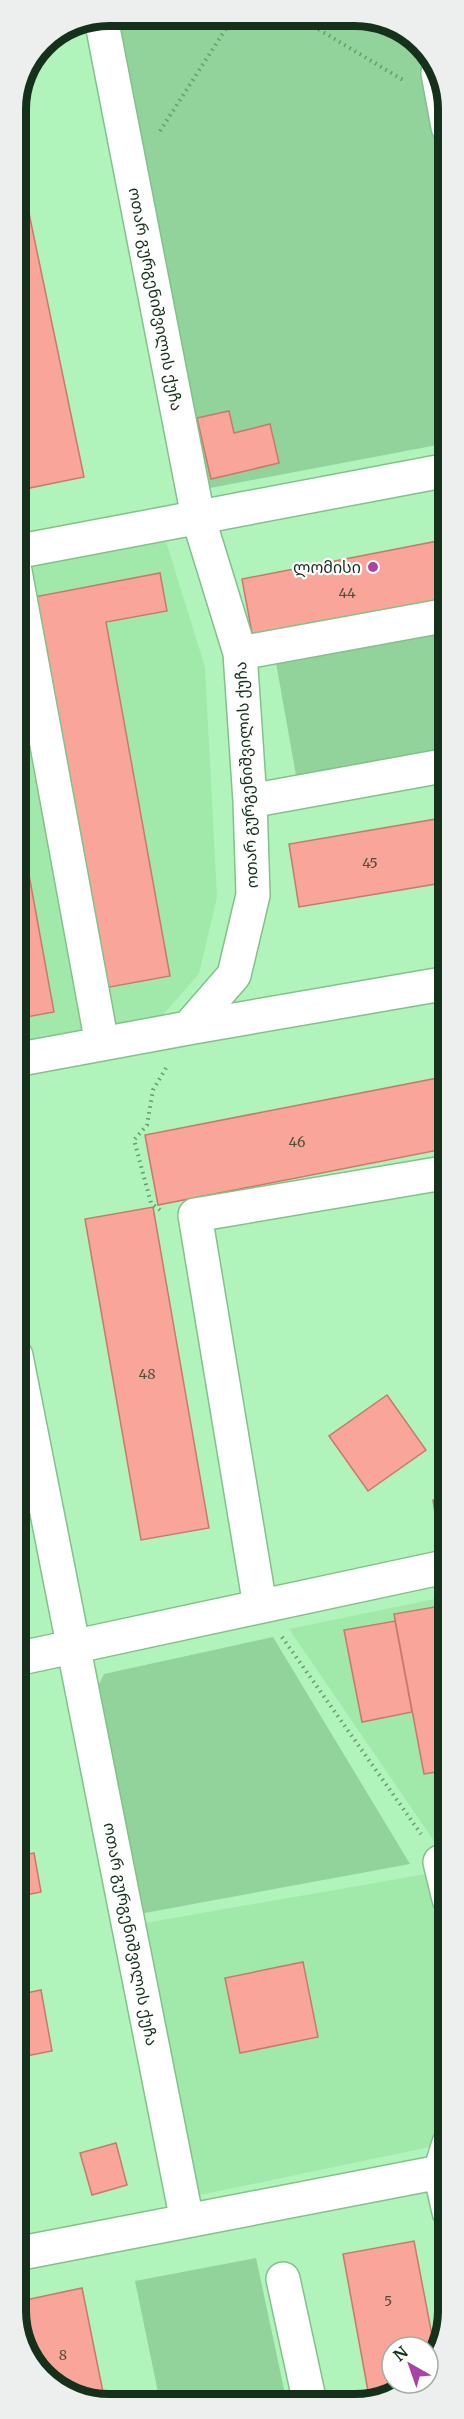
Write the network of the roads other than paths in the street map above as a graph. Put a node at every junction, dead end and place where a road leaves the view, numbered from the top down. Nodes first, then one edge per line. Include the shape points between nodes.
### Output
1 (103, 26) edge
2 (438, 472) edge
3 (198, 517) junction
4 (26, 550) edge
5 (438, 617) edge
6 (26, 631) edge
7 (240, 653) junction
8 (438, 767) edge
9 (250, 801) junction
10 (438, 984) edge
11 (188, 1028) junction
12 (102, 1044) junction
13 (26, 1058) edge
14 (438, 1174) edge
15 (26, 1410) edge
16 (438, 1568) edge
17 (260, 1606) junction
18 (74, 1648) junction
19 (26, 1657) edge
20 (438, 2158) edge
21 (187, 2221) junction
22 (26, 2252) edge
23 (283, 2279) dead end
24 (308, 2394) edge

1 - 3 street, ოთარ გურგენიშვილის ქუჩა
2 - 3 street
3 - 4 street
3 - 7 street, ოთარ გურგენიშვილის ქუჩა
5 - 7 street
6 - 12 street
7 - 9 street, ოთარ გურგენიშვილის ქუჩა
8 - 9 street
9 - 11 street, ოთარ გურგენიშვილის ქუჩა via 253,895 234,975
10 - 11 street
11 - 12 street
12 - 13 street
14 - 17 street via 195,1215
15 - 18 street, ოთარ გურგენიშვილის ქუჩა
16 - 17 street
17 - 18 street
18 - 19 street
18 - 21 street, ოთარ გურგენიშვილის ქუჩა
20 - 21 street
21 - 22 street
23 - 24 street

